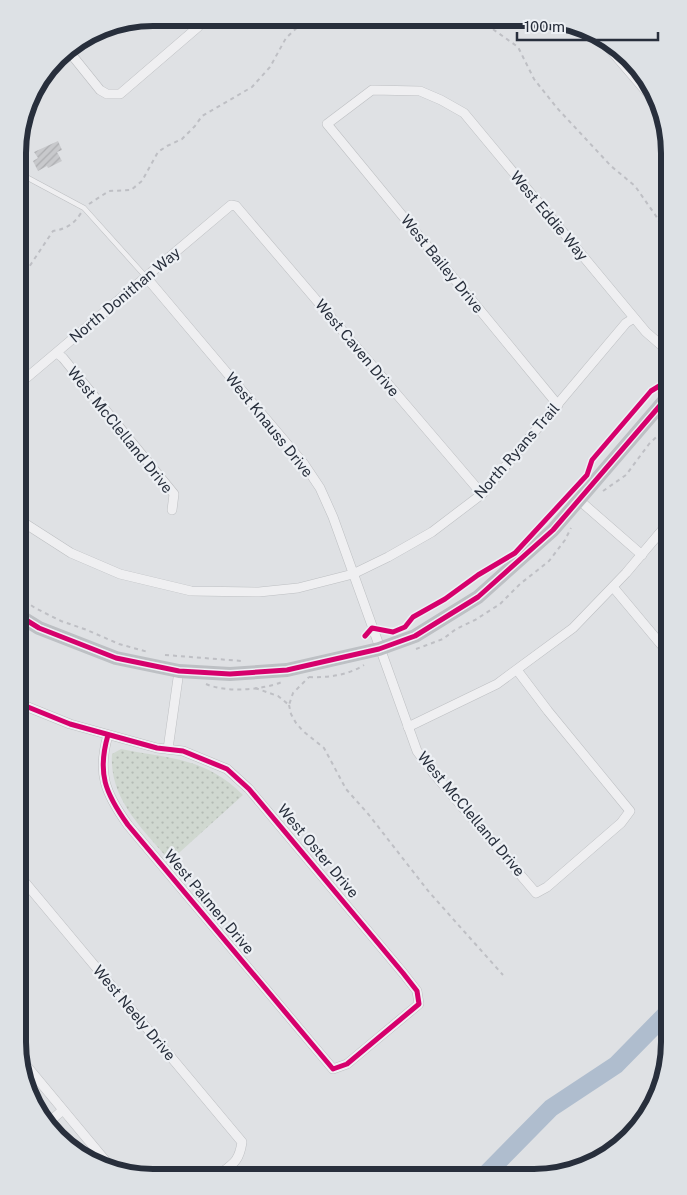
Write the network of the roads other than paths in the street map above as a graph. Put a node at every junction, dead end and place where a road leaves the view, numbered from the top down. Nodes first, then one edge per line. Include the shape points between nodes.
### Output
1 (198, 27) edge
2 (72, 55) edge
3 (616, 57) edge
4 (641, 86) edge
5 (420, 91) joint
6 (26, 178) edge
7 (231, 205) joint
8 (146, 277) junction
9 (634, 318) junction
10 (661, 345) edge
11 (56, 353) junction
12 (26, 378) edge
13 (558, 405) junction
14 (661, 405) edge
15 (482, 494) junction
16 (579, 500) junction
17 (172, 510) dead end
18 (26, 524) edge
19 (661, 532) edge
20 (642, 555) junction
21 (353, 574) junction
22 (613, 587) junction
23 (26, 620) edge
24 (660, 644) edge
25 (379, 649) junction
26 (517, 670) junction
27 (180, 671) junction
28 (26, 706) edge
29 (408, 727) junction
30 (108, 735) junction
31 (168, 749) junction
32 (26, 884) edge
33 (419, 1004) joint
34 (30, 1070) edge
35 (63, 1110) junction
36 (53, 1119) edge
37 (103, 1158) edge
38 (225, 1169) edge

1 - 2 street via 120,94 107,94 100,90
3 - 4 street
5 - 9 street, West Eddie Way via 464,114
5 - 13 street, West Bailey Drive via 372,90 328,124
6 - 8 lane via 84,208
7 - 8 street, North Donithan Way
7 - 15 street, West Caven Drive via 236,206 255,227
8 - 11 street, North Donithan Way
8 - 21 street, West Knauss Drive via 304,464 320,488
9 - 10 street, West Eddie Way
9 - 13 street, North Ryans Trail via 626,323
11 - 12 street, North Donithan Way
11 - 17 street, West McClelland Drive via 174,494
13 - 15 street, North Ryans Trail
14 - 16 street
15 - 21 street, North Ryans Trail via 432,532
16 - 20 street
16 - 25 street via 553,530 478,597 415,636
18 - 21 street via 71,553 120,574 191,591 259,592 298,588
19 - 20 street
20 - 22 street
21 - 25 street, West Knauss Drive
22 - 24 street
22 - 26 street via 573,628
23 - 27 street via 116,658
25 - 27 street via 286,670 230,674
25 - 29 street, West McClelland Drive
26 - 29 street via 497,684
26 - 29 street, West McClelland Drive via 630,811 621,823 536,893 434,774 417,751
27 - 31 street
28 - 30 street, West Oster Drive
30 - 31 street, West Oster Drive
30 - 33 street, West Palmen Drive via 102,764 106,786 115,807 333,1069 347,1064
31 - 33 street, West Oster Drive via 183,751 227,769 249,789 403,973 417,991
32 - 38 street, West Neely Drive via 242,1142 237,1160
34 - 35 street
35 - 36 street
35 - 37 street

